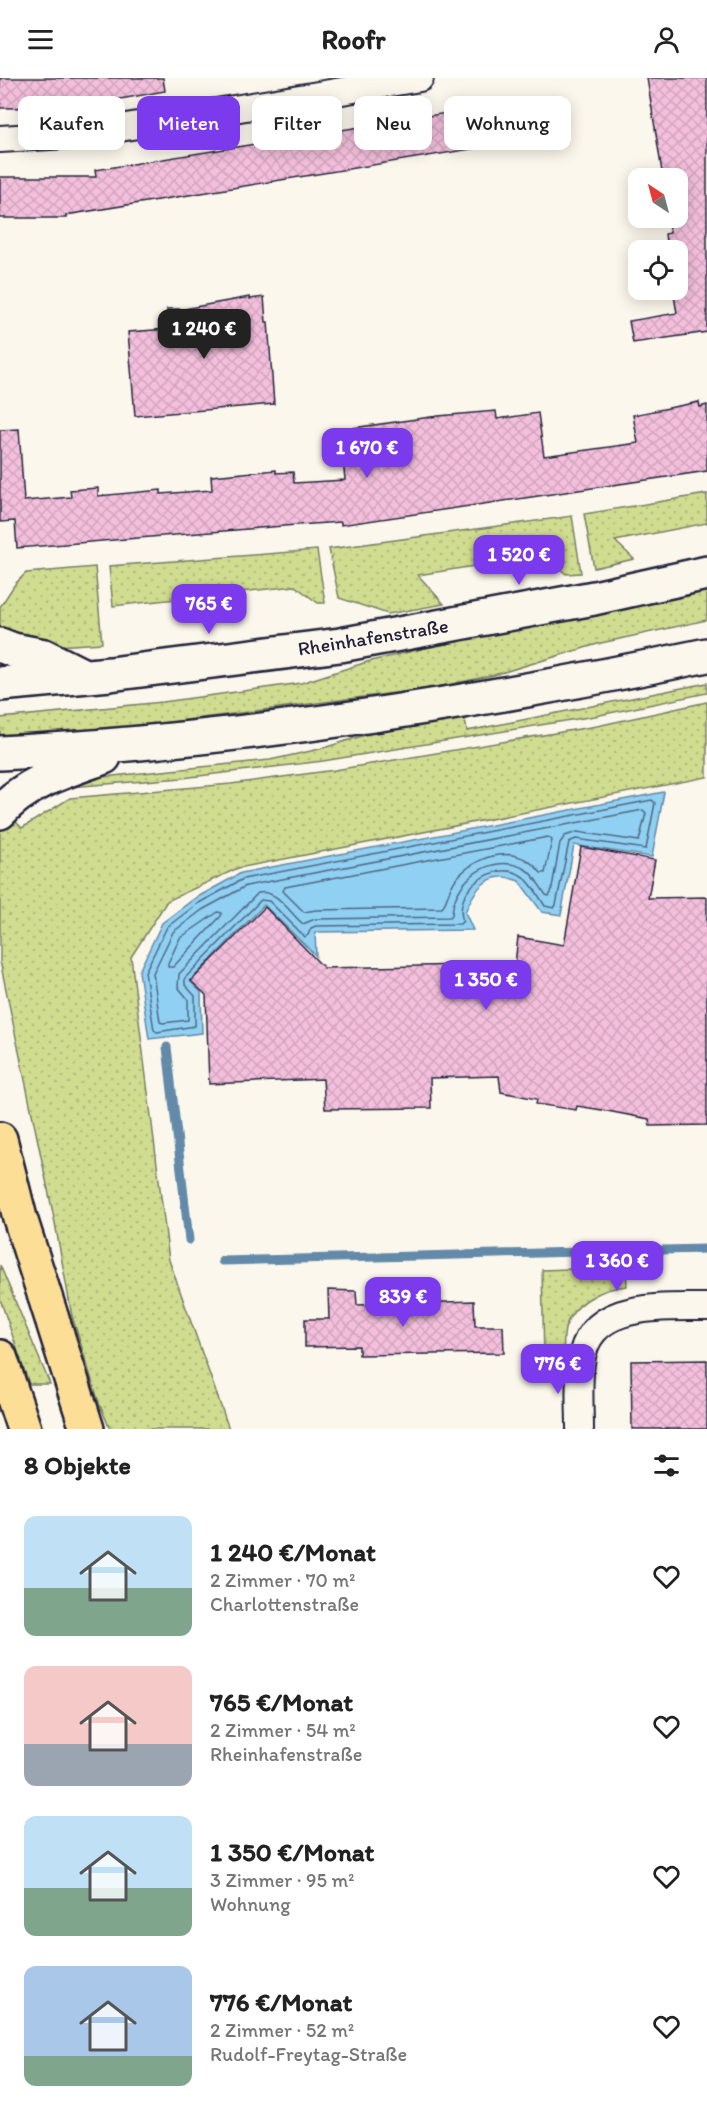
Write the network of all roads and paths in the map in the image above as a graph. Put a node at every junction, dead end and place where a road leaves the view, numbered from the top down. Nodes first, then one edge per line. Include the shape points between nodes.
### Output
1 (420, 78) edge
2 (0, 139) edge
3 (707, 573) edge
4 (0, 645) edge
5 (707, 655) edge
6 (84, 676) junction
7 (0, 684) edge
8 (142, 743) junction
9 (0, 753) edge
10 (0, 812) edge
11 (0, 1139) edge
12 (707, 1307) edge
13 (0, 1356) edge
14 (24, 1429) edge
15 (87, 1429) edge
16 (580, 1429) edge

1 - 2 street via 84,134
3 - 6 main road, Rheinhafenstraße via 340,645
4 - 6 main road via 44,656
5 - 8 main road via 333,722
6 - 7 main road, Rheinhafenstraße
8 - 9 main road
8 - 10 main road via 62,772 27,790
11 - 15 highway via 27,1240
12 - 16 street via 626,1312 594,1330 581,1362
13 - 14 highway

